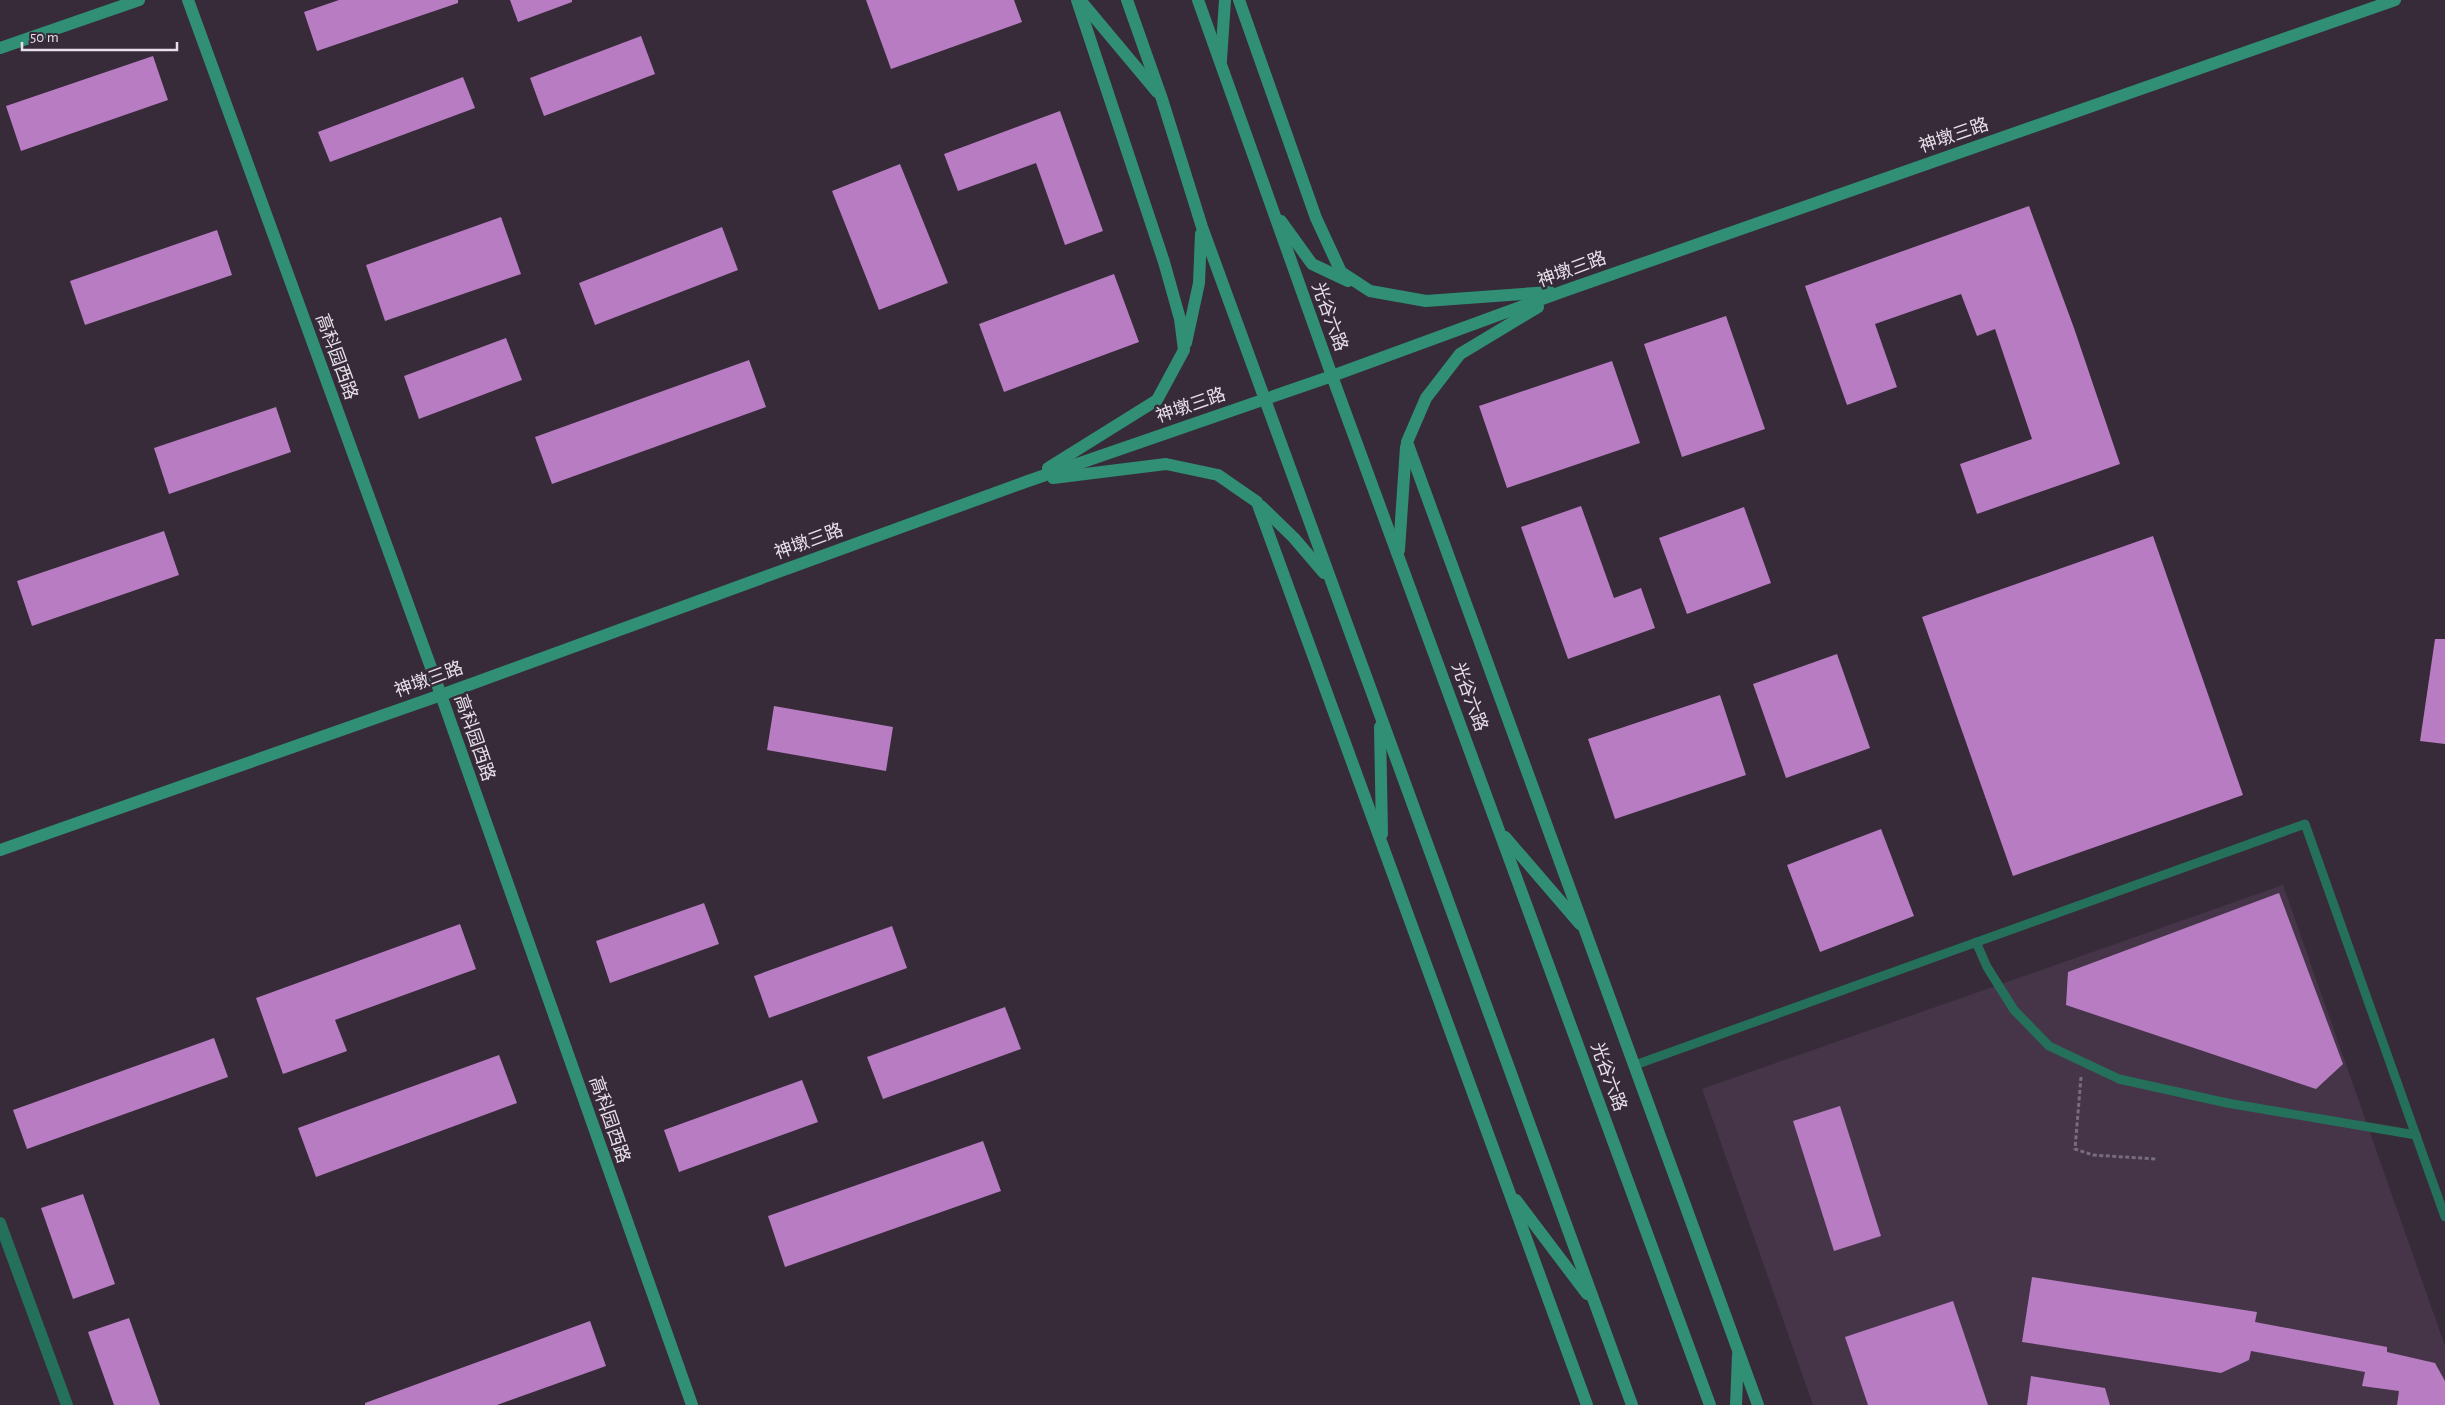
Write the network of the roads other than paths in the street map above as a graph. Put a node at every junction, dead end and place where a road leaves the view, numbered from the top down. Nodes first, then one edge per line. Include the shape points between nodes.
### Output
1 (139, 0) edge
2 (188, 0) edge
3 (1078, 0) edge
4 (1127, 0) edge
5 (1198, 0) edge
6 (1225, 0) edge
7 (1239, 0) edge
8 (2395, 0) edge
9 (0, 48) edge
10 (1221, 67) junction
11 (1162, 99) junction
12 (1271, 207) junction
13 (1202, 227) junction
14 (1370, 291) junction
15 (1564, 291) junction
16 (1184, 350) junction
17 (1332, 376) junction
18 (1264, 399) junction
19 (1407, 442) junction
20 (1028, 481) junction
21 (1257, 502) junction
22 (1399, 557) junction
23 (1330, 580) junction
24 (440, 695) junction
25 (1380, 717) junction
26 (1499, 830) junction
27 (1382, 844) junction
28 (0, 850) edge
29 (1585, 930) junction
30 (1976, 942) junction
31 (1635, 1065) junction
32 (2416, 1135) junction
33 (1507, 1188) junction
34 (2445, 1217) edge
35 (0, 1224) edge
36 (1596, 1306) junction
37 (1738, 1348) junction
38 (67, 1405) edge
39 (692, 1405) edge
40 (1587, 1405) edge
41 (1632, 1405) edge
42 (1710, 1405) edge
43 (1736, 1405) edge
44 (1758, 1405) edge

1 - 9 street
2 - 24 street, 高科园西路
3 - 11 street
3 - 16 street via 1164,262 1180,319
4 - 11 street
5 - 10 street, 光谷六路
6 - 10 street
7 - 14 street via 1316,218 1341,272
8 - 15 street, 神墩三路
10 - 12 street, 光谷六路
11 - 13 street
12 - 14 street via 1312,264
12 - 17 street, 光谷六路
13 - 16 street via 1199,283
13 - 18 street
14 - 15 street via 1426,301
15 - 17 street, 神墩三路
15 - 19 street via 1460,354 1426,398
16 - 20 street via 1158,400
17 - 18 street, 神墩三路
17 - 22 street, 光谷六路
18 - 20 street, 神墩三路
18 - 23 street
19 - 22 street
19 - 29 street
20 - 21 street via 1166,464 1218,475
20 - 24 street, 神墩三路
21 - 23 street
21 - 27 street
22 - 26 street, 光谷六路
23 - 25 street
24 - 28 street, 神墩三路
24 - 39 street, 高科园西路
25 - 27 street
25 - 36 street
26 - 29 street
26 - 42 street, 光谷六路
27 - 33 street
29 - 31 street
30 - 31 lane
30 - 32 lane via 2014,1010 2049,1046 2119,1079 2227,1103
30 - 32 lane via 2305,824
31 - 37 street
32 - 34 lane
33 - 36 street
33 - 40 street
35 - 38 street
36 - 41 street
37 - 43 street
37 - 44 street

